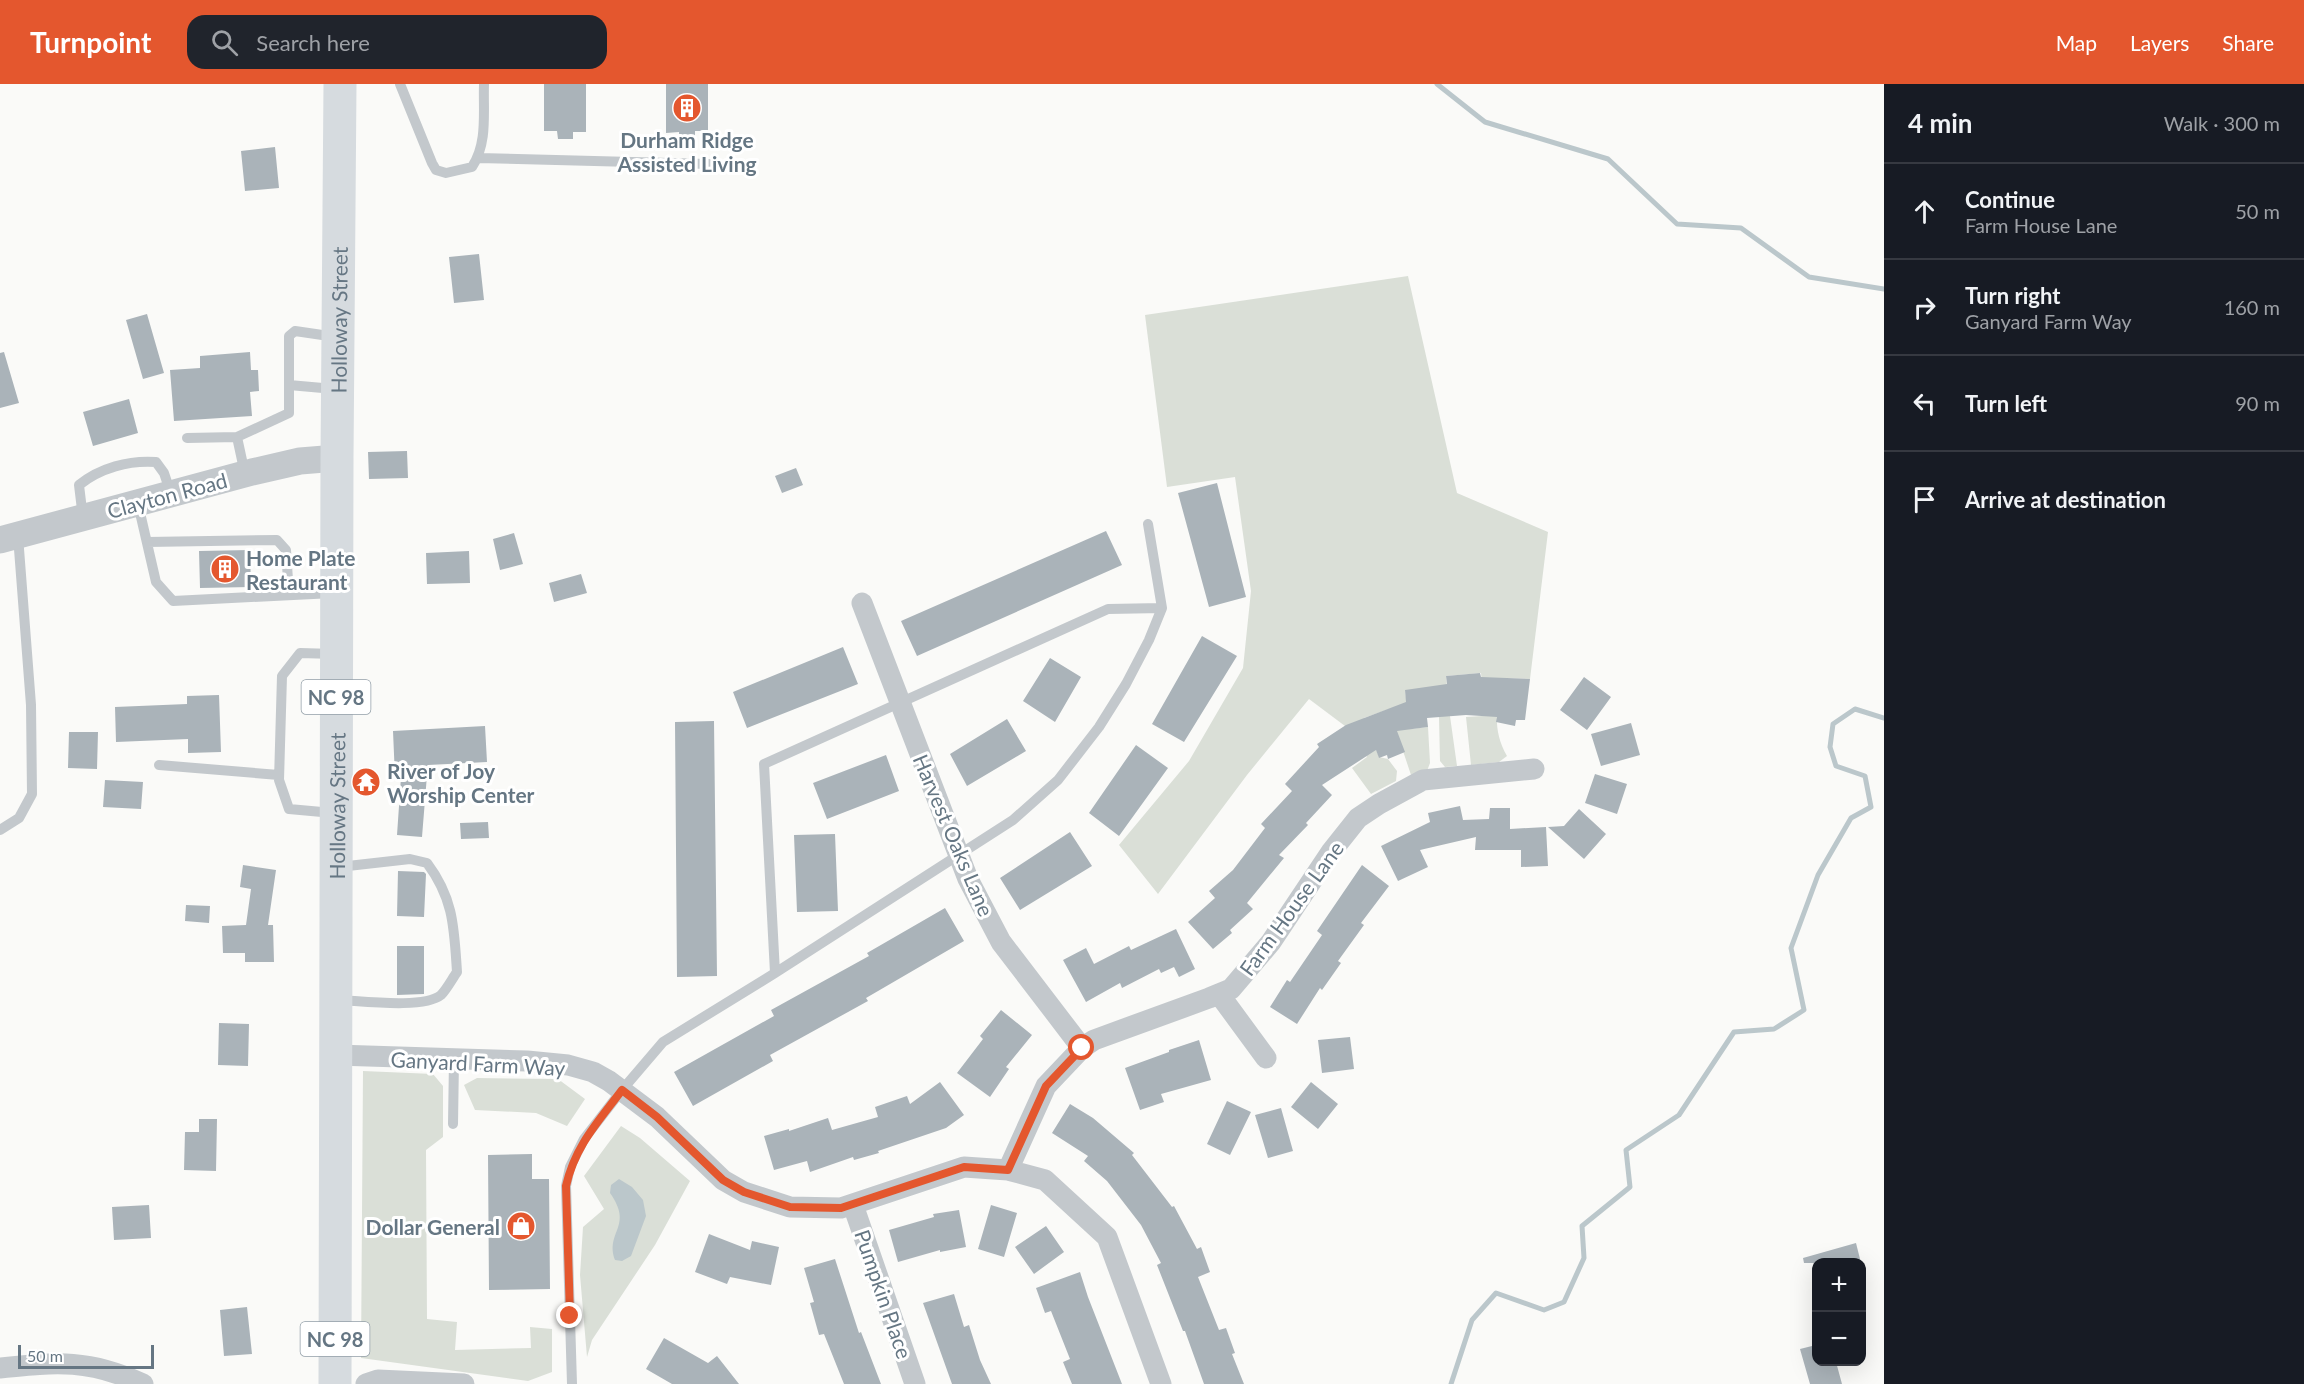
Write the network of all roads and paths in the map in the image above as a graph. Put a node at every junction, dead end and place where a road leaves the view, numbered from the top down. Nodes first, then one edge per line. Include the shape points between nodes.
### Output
1 (340, 84) edge
2 (400, 84) edge
3 (484, 84) edge
4 (478, 158) junction
5 (709, 164) dead end
6 (338, 338) junction
7 (289, 385) junction
8 (338, 389) junction
9 (237, 437) junction
10 (187, 438) dead end
11 (337, 458) junction
12 (246, 474) junction
13 (171, 494) junction
14 (137, 503) junction
15 (83, 518) junction
16 (1148, 524) dead end
17 (9, 538) edge
18 (147, 542) junction
19 (337, 592) junction
20 (289, 595) junction
21 (862, 603) dead end
22 (1162, 608) junction
23 (336, 654) junction
24 (900, 704) junction
25 (159, 765) dead end
26 (1534, 769) dead end
27 (279, 775) junction
28 (336, 813) junction
29 (0, 830) edge
30 (957, 854) junction
31 (336, 867) junction
32 (774, 973) junction
33 (1219, 994) junction
34 (336, 1000) junction
35 (1082, 1048) junction
36 (336, 1055) junction
37 (1266, 1058) dead end
38 (454, 1060) junction
39 (622, 1090) junction
40 (453, 1124) dead end
41 (1008, 1170) junction
42 (853, 1205) junction
43 (0, 1368) edge
44 (143, 1384) edge
45 (335, 1384) edge
46 (366, 1384) edge
47 (464, 1384) edge
48 (572, 1384) edge
49 (915, 1384) edge
50 (1161, 1384) edge

1 - 6 highway, Holloway Street / NC 98
2 - 4 lane via 436,170 446,173 472,167
3 - 4 lane via 483,146
4 - 5 lane
6 - 7 lane via 295,331 289,336
6 - 8 highway, Holloway Street / NC 98
7 - 8 lane
7 - 9 lane via 289,413
8 - 11 highway, Holloway Street / NC 98
9 - 10 lane
9 - 12 lane
11 - 12 street, Clayton Road via 300,461
11 - 19 highway, Holloway Street / NC 98
12 - 13 street, Clayton Road
13 - 14 street, Clayton Road
13 - 15 lane via 156,462 140,460 93,473 79,485
14 - 15 street, Clayton Road
14 - 18 lane
15 - 17 street, Clayton Road
16 - 22 lane
17 - 29 lane via 31,705 32,794 19,818
18 - 20 lane via 156,582 173,602
18 - 20 lane via 277,540 286,550
19 - 20 lane
19 - 23 highway, Holloway Street / NC 98
21 - 24 street, Harvest Oaks Lane
22 - 24 lane via 1108,609
22 - 30 lane via 1126,684 1058,780 1013,820
23 - 27 lane via 300,653 282,676
23 - 28 highway, Holloway Street / NC 98
24 - 30 street, Harvest Oaks Lane
24 - 32 lane via 764,764
25 - 27 lane
26 - 33 street, Farm House Lane via 1423,780 1358,818 1270,942 1231,988
27 - 28 lane via 289,809
28 - 31 highway, Holloway Street / NC 98
30 - 32 lane
30 - 35 street, Harvest Oaks Lane via 1001,942
31 - 34 highway, Holloway Street / NC 98
31 - 34 lane via 410,859 427,863 438,878 452,915 457,972 440,996 420,1002
32 - 39 lane via 663,1042
33 - 35 street, Farm House Lane via 1094,1040
33 - 37 street
34 - 36 highway, Holloway Street / NC 98
35 - 41 street, Farm House Lane via 1046,1086
36 - 38 street, Ganyard Farm Way
36 - 45 highway, Holloway Street / NC 98
38 - 39 street, Ganyard Farm Way via 568,1065 593,1072
38 - 40 lane
39 - 42 street, Ganyard Farm Way via 657,1117 723,1180 744,1192 790,1207
39 - 48 lane via 584,1139 570,1167 566,1186
41 - 42 street, Ganyard Farm Way via 964,1167
41 - 50 street, Ganyard Farm Way via 1045,1180 1107,1237
42 - 49 street, Pumpkin Place
43 - 44 street via 77,1363 122,1374
46 - 47 street via 378,1380

